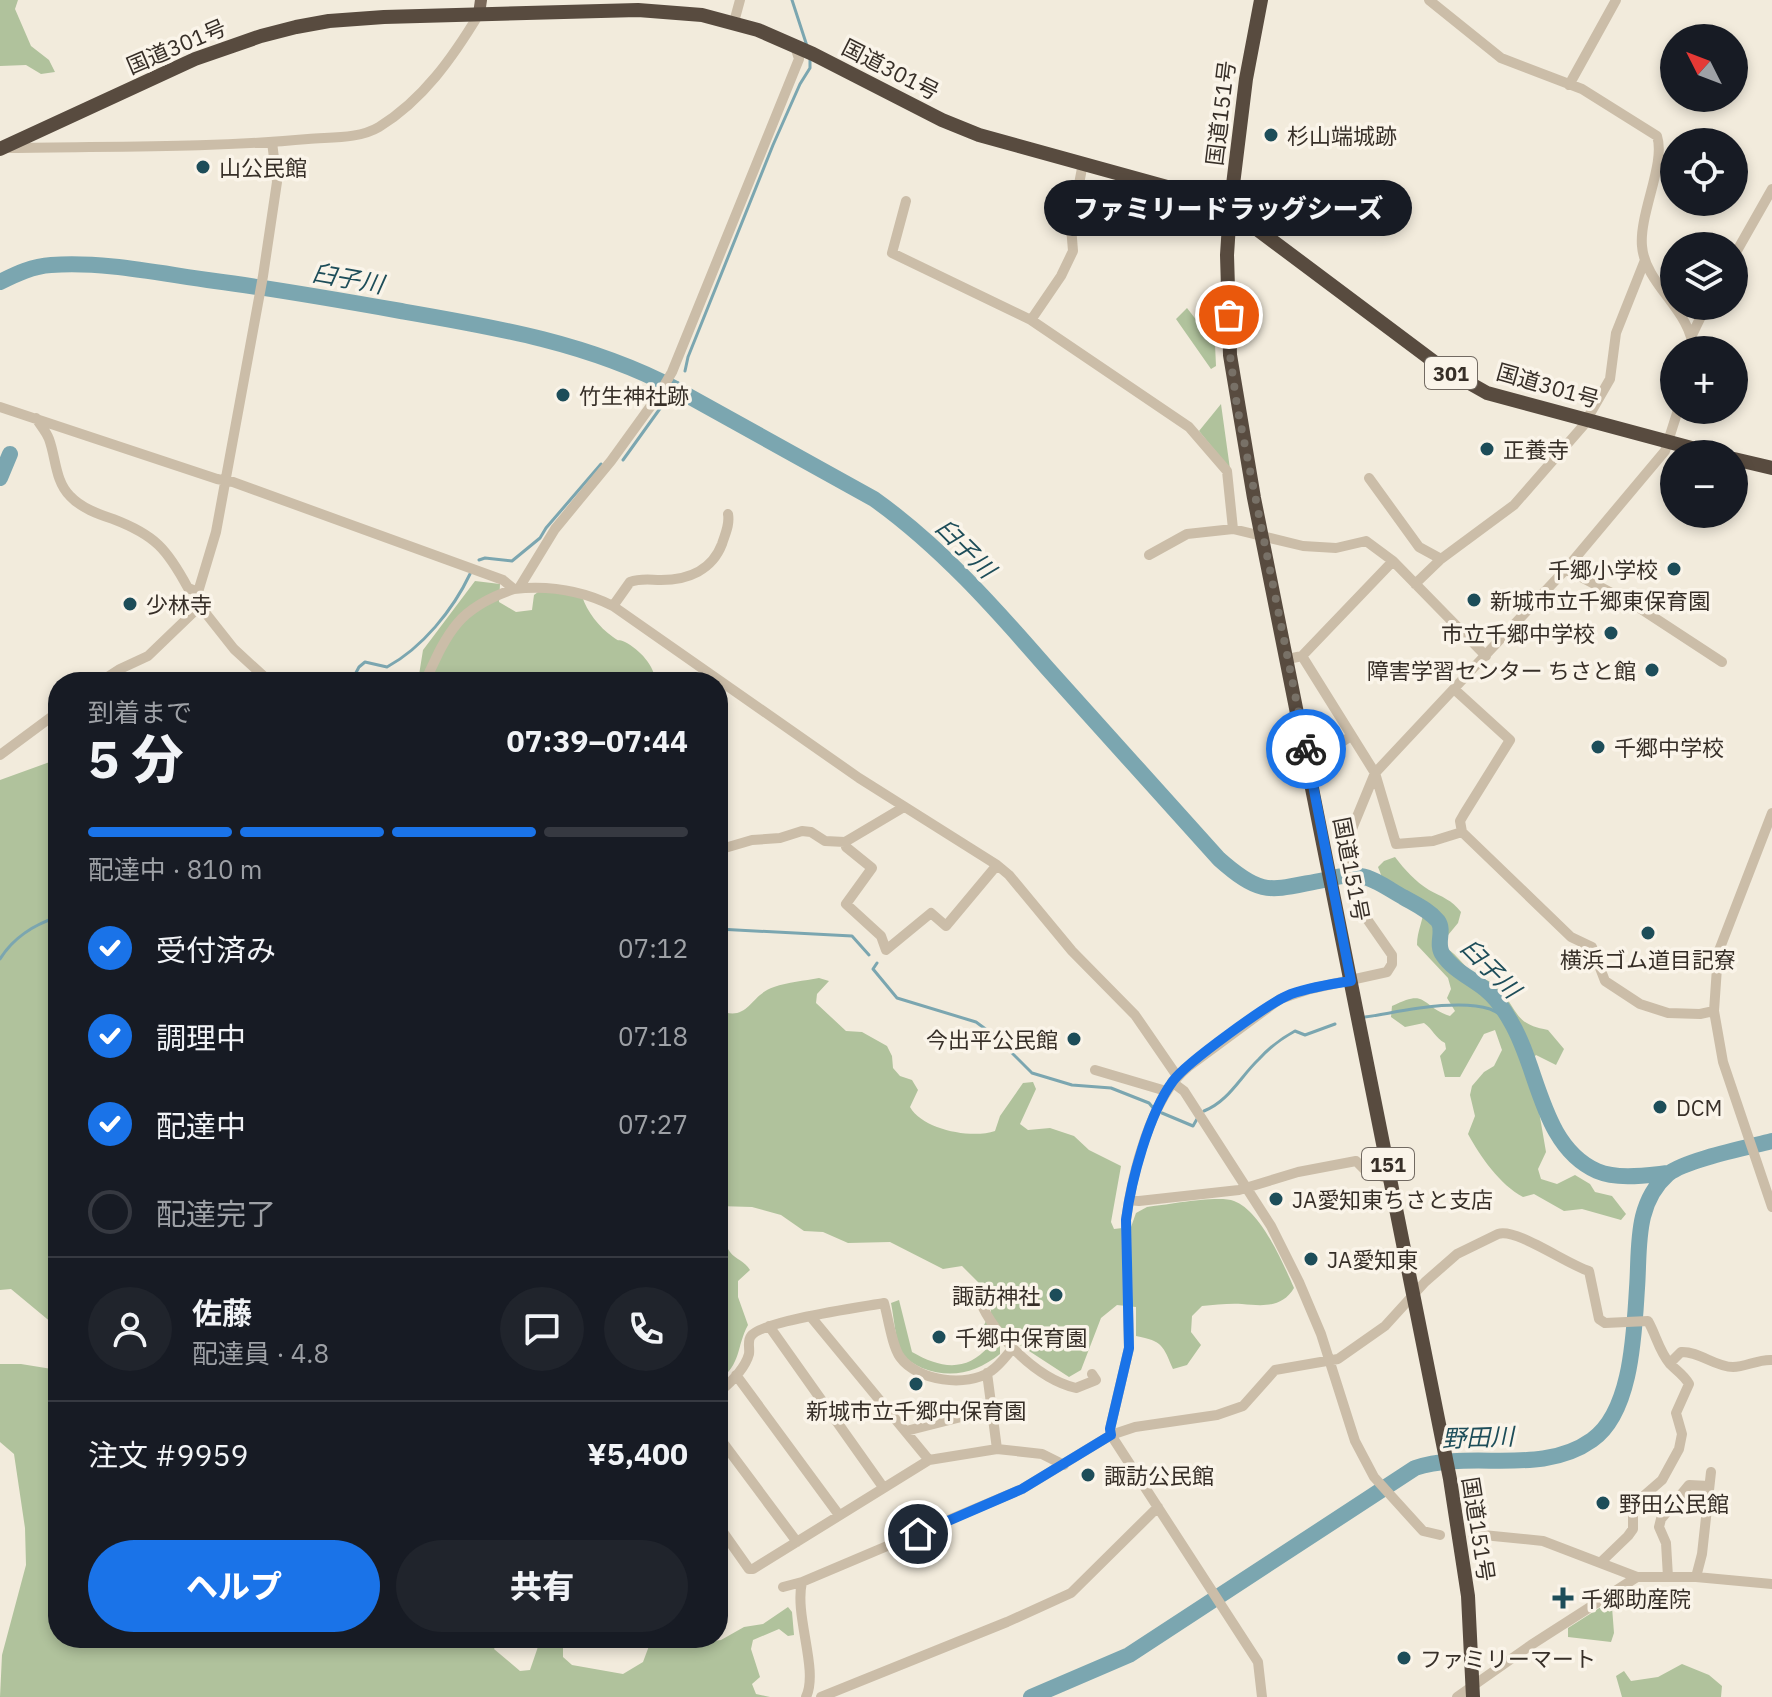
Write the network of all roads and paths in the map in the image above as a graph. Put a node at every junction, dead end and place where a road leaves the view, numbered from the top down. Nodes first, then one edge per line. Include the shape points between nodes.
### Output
1 (741, 0) edge
2 (1261, 0) edge
3 (1429, 0) edge
4 (1616, 0) edge
5 (480, 7) edge
6 (734, 22) junction
7 (804, 50) junction
8 (1569, 85) junction
9 (272, 142) junction
10 (2, 148) edge
11 (1083, 163) junction
12 (1772, 189) edge
13 (906, 201) dead end
14 (1230, 209) junction
15 (1748, 232) edge
16 (1645, 260) junction
17 (1031, 320) junction
18 (1699, 320) edge
19 (1692, 335) joint
20 (0, 407) edge
21 (36, 418) junction
22 (1587, 419) junction
23 (1660, 440) edge
24 (1660, 457) edge
25 (1748, 462) edge
26 (1772, 468) edge
27 (1369, 478) dead end
28 (226, 479) junction
29 (728, 514) dead end
30 (1233, 529) junction
31 (1263, 535) junction
32 (1149, 555) dead end
33 (1441, 559) junction
34 (1393, 561) junction
35 (1566, 569) junction
36 (1415, 584) junction
37 (517, 589) junction
38 (198, 592) junction
39 (200, 606) junction
40 (613, 606) junction
41 (1486, 656) junction
42 (1295, 657) junction
43 (1722, 662) dead end
44 (117, 672) edge
45 (259, 672) edge
46 (430, 672) edge
47 (707, 672) edge
48 (728, 687) edge
49 (1454, 689) junction
50 (48, 719) edge
51 (1351, 736) junction
52 (0, 755) edge
53 (1309, 763) junction
54 (1375, 773) junction
55 (904, 807) junction
56 (1772, 813) edge
57 (1462, 832) junction
58 (845, 842) junction
59 (728, 847) edge
60 (997, 865) junction
61 (1351, 981) junction
62 (1714, 1011) junction
63 (1095, 1070) dead end
64 (1172, 1083) junction
65 (1392, 1180) junction
66 (1245, 1189) junction
67 (1129, 1200) junction
68 (1772, 1207) edge
69 (976, 1291) dead end
70 (1413, 1298) junction
71 (811, 1317) junction
72 (769, 1326) junction
73 (1013, 1348) junction
74 (1772, 1360) edge
75 (1330, 1362) junction
76 (1670, 1363) junction
77 (987, 1373) junction
78 (1092, 1374) dead end
79 (736, 1375) junction
80 (728, 1383) edge
81 (993, 1409) junction
82 (906, 1431) junction
83 (1111, 1435) junction
84 (728, 1449) edge
85 (997, 1449) junction
86 (929, 1460) junction
87 (1064, 1465) junction
88 (1711, 1472) dead end
89 (1709, 1486) junction
90 (883, 1487) junction
91 (1158, 1507) junction
92 (839, 1515) junction
93 (1473, 1534) dead end
94 (1440, 1535) dead end
95 (728, 1539) edge
96 (797, 1542) junction
97 (1601, 1562) junction
98 (1637, 1577) junction
99 (1668, 1577) junction
100 (1696, 1577) junction
101 (802, 1582) junction
102 (1772, 1584) edge
103 (783, 1587) dead end
104 (1473, 1692) edge
105 (806, 1697) edge
106 (821, 1697) edge
107 (1262, 1697) edge
108 (1457, 1697) edge

1 - 6 street
2 - 14 highway, 国道151号 / 151
3 - 8 street via 1501,58
4 - 8 street
5 - 6 highway, 国道301号 / 301 via 667,11
5 - 9 street via 442,71 377,128 357,135
5 - 10 highway, 国道301号 / 301 via 329,21 261,36 170,70
6 - 7 highway, 国道301号 / 301
7 - 11 highway, 国道301号 / 301 via 979,135
7 - 37 street via 661,392 555,529
8 - 16 street via 1657,136 1659,150 1641,243
9 - 10 street
9 - 28 street via 277,182
11 - 14 highway, 国道301号 / 301
11 - 17 street via 1071,226 1073,251
12 - 15 street
13 - 17 street via 892,253
14 - 22 highway, 国道301号 / 301 via 1464,381 1503,398
14 - 31 highway, 国道151号 / 151 via 1230,355
16 - 19 street
16 - 22 street via 1620,319 1610,379
17 - 30 street via 1189,427 1227,471
18 - 19 street
20 - 21 street
21 - 28 street
21 - 38 street via 48,434 67,494 155,540 188,588
22 - 23 highway, 国道301号 / 301
22 - 33 street via 1514,505
24 - 35 street
25 - 26 highway
27 - 33 street via 1419,547
28 - 37 street
28 - 38 street
29 - 40 street via 721,547 703,570 670,580 630,582
30 - 31 street
30 - 32 street via 1187,534
31 - 34 street via 1336,548 1366,541
31 - 42 highway, 国道151号 / 151
33 - 36 street
34 - 36 street
34 - 42 street
35 - 41 street
35 - 43 street via 1638,607
36 - 41 street
37 - 40 street via 576,591
37 - 46 street via 489,598 461,618
38 - 39 street
39 - 44 street via 159,647
39 - 45 street
40 - 47 street
41 - 49 street
42 - 51 street
42 - 53 highway, 国道151号 / 151
48 - 55 street
49 - 54 street
49 - 57 street via 1510,740 1460,821
50 - 52 street
51 - 53 street
51 - 54 street
53 - 61 highway, 国道151号 / 151
54 - 57 street via 1396,844
54 - 61 street via 1347,841 1346,866 1350,890 1392,955 1392,964 1387,972
55 - 58 street
55 - 60 street
56 - 62 street via 1718,953
57 - 62 street via 1571,937 1592,947 1600,975 1610,984 1653,1010
58 - 59 street via 802,831
58 - 60 street via 872,868 846,904 881,936 886,950 931,913 946,926
60 - 64 street via 1135,1015
61 - 64 street via 1280,999
61 - 65 highway, 国道151号 / 151
62 - 68 street via 1723,1062
63 - 64 street
64 - 66 street via 1184,1091
64 - 67 street via 1145,1144
65 - 66 street via 1366,1171 1356,1161
65 - 70 highway, 国道151号 / 151
66 - 67 street
66 - 75 street via 1299,1282
67 - 83 street via 1129,1348
69 - 73 street via 985,1315
70 - 75 street via 1385,1326
70 - 76 street via 1457,1254 1505,1232 1589,1271 1599,1319 1650,1324
70 - 104 highway, 国道151号 / 151 via 1468,1596
71 - 72 street
71 - 77 street via 884,1303 896,1350 915,1372 948,1380
71 - 82 street
72 - 79 street via 750,1337 749,1353
72 - 90 street
73 - 77 street
73 - 78 street via 1072,1388 1096,1380
74 - 76 street via 1727,1367 1681,1352
75 - 83 street via 1275,1370 1243,1406 1217,1415
75 - 94 street via 1355,1441 1377,1482 1423,1531
76 - 97 street via 1689,1384 1676,1413 1682,1434 1679,1449 1662,1480 1639,1500 1633,1529
77 - 81 street
79 - 80 street
79 - 92 street
81 - 82 street
81 - 85 street
82 - 86 street
83 - 87 street
83 - 91 street
84 - 96 street
85 - 86 street
85 - 87 street via 1042,1454
86 - 90 street
87 - 101 street via 1022,1489
88 - 89 street
89 - 99 street via 1689,1485 1661,1519
89 - 100 street
90 - 92 street
91 - 106 street via 1071,1593
91 - 107 street via 1258,1662
92 - 96 street
93 - 97 street via 1543,1541
95 - 96 street via 749,1569
97 - 98 street
98 - 99 street
98 - 104 street
99 - 100 street
100 - 102 street
101 - 103 street
101 - 105 street
104 - 108 street

